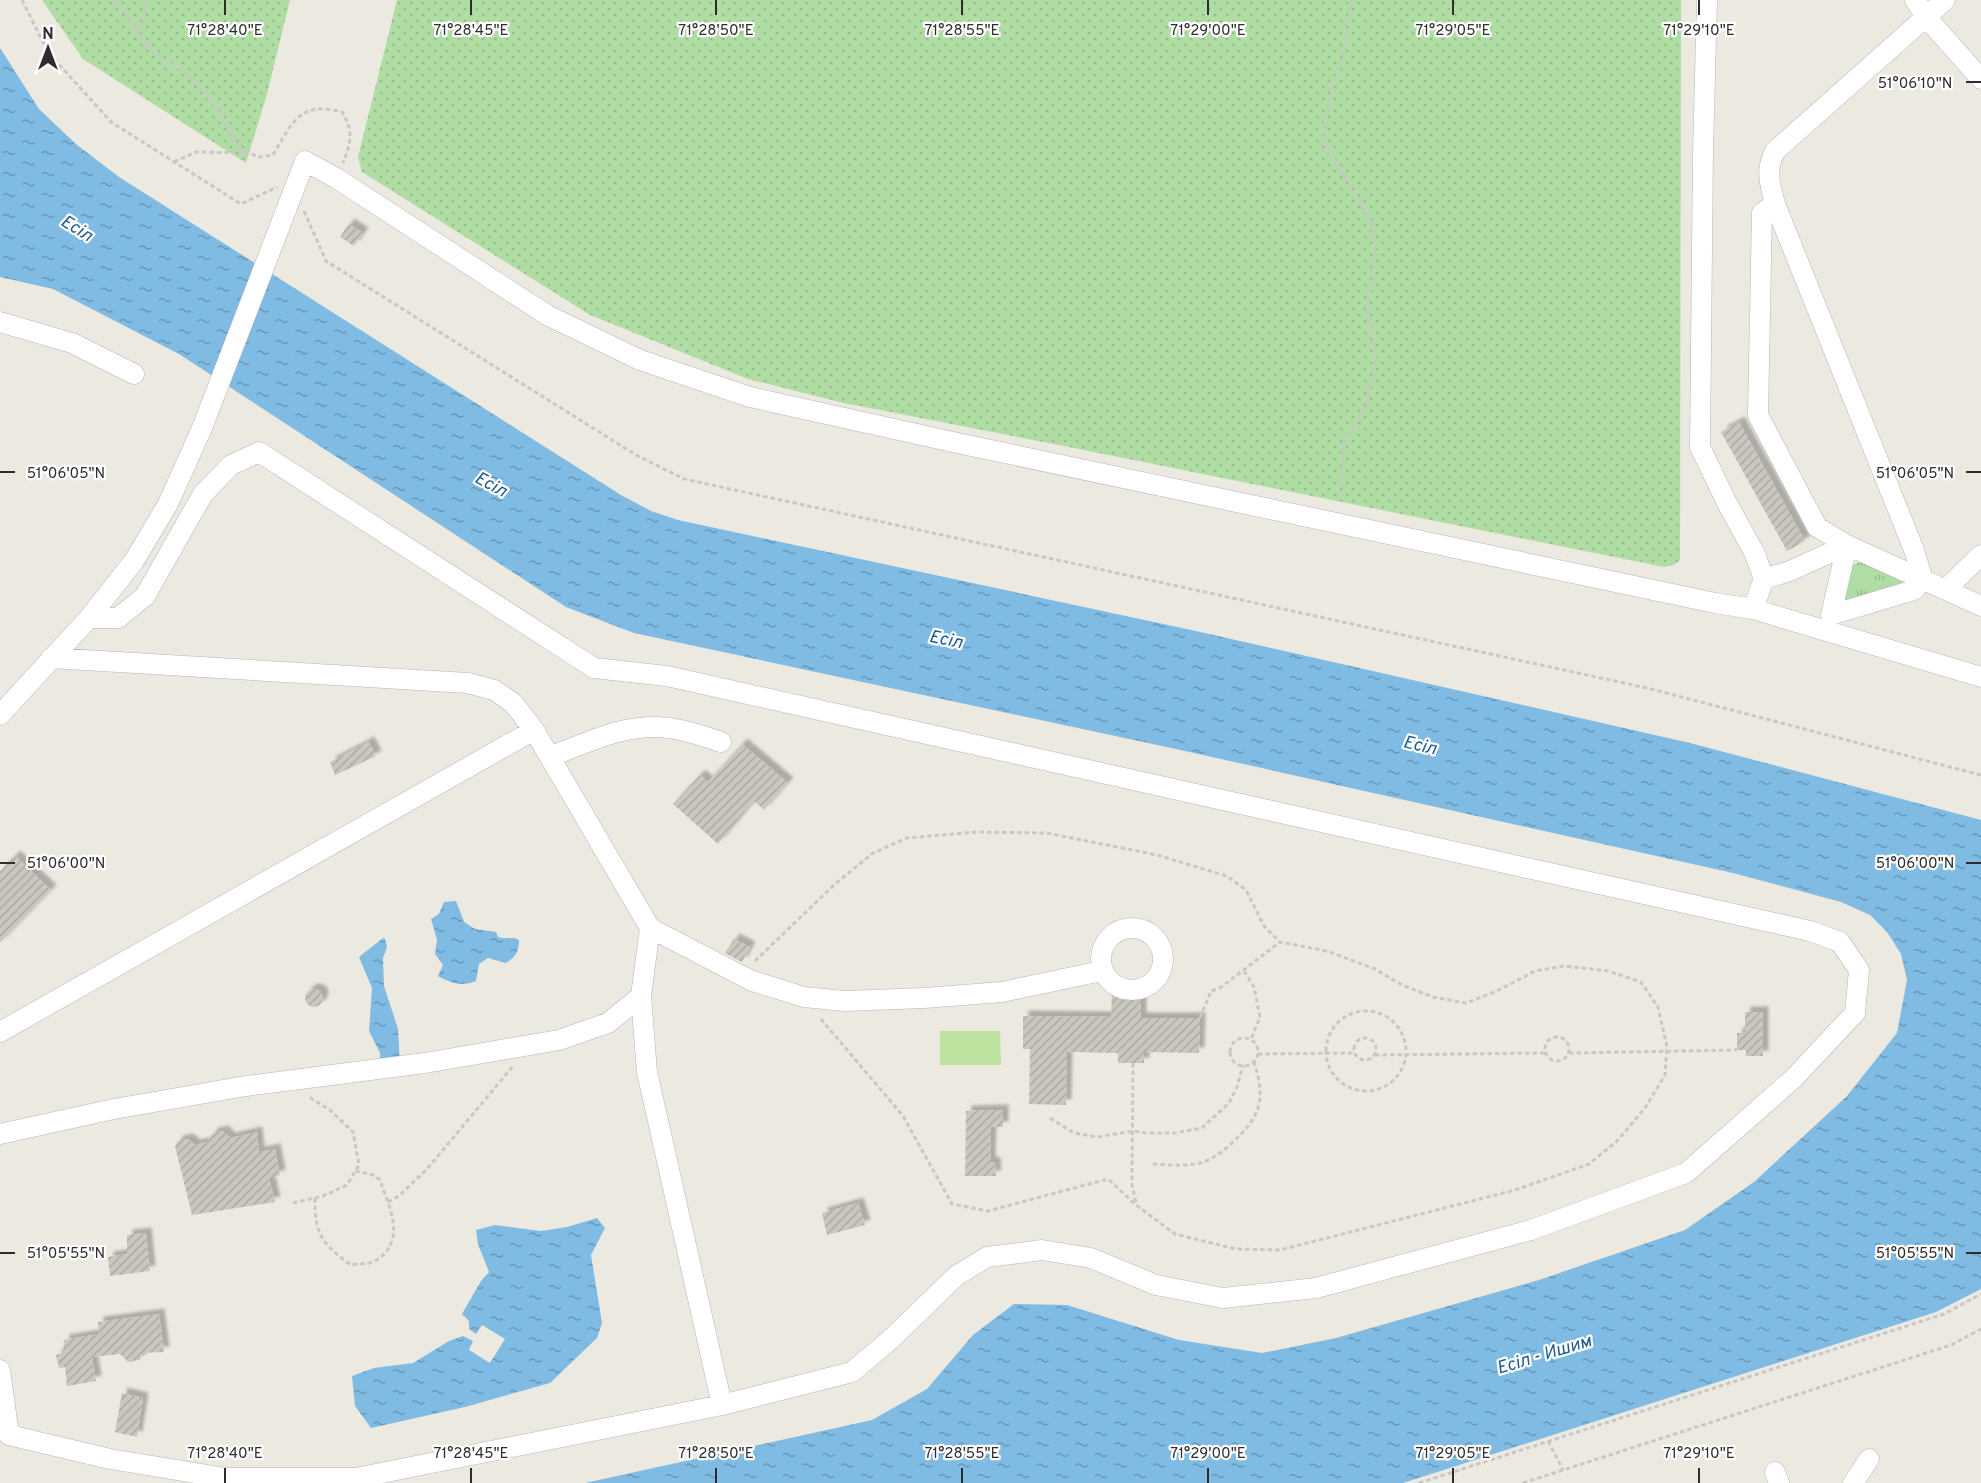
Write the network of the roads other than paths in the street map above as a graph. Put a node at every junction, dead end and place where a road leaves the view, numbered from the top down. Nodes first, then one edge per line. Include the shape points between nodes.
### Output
1 (1707, 0) edge
2 (1915, 0) edge
3 (1945, 0) edge
4 (1926, 17) junction
5 (1981, 79) edge
6 (1775, 204) junction
7 (0, 322) edge
8 (134, 374) dead end
9 (1847, 545) junction
10 (1980, 558) edge
11 (1764, 579) junction
12 (1923, 580) junction
13 (1945, 590) junction
14 (1981, 606) edge
15 (1753, 609) junction
16 (89, 618) junction
17 (51, 658) junction
18 (1981, 677) edge
19 (0, 715) edge
20 (534, 730) junction
21 (722, 742) dead end
22 (551, 756) junction
23 (650, 928) junction
24 (1101, 969) dead end
25 (641, 996) junction
26 (0, 1032) edge
27 (0, 1134) edge
28 (0, 1370) edge
29 (722, 1405) junction
30 (4, 1433) edge
31 (1869, 1459) dead end
32 (1853, 1483) edge

1 - 11 street via 1700,447
2 - 4 street
3 - 4 street
4 - 5 street
4 - 6 street via 1775,151 1767,176
6 - 9 street via 1762,213 1758,415 1817,527
6 - 12 street
7 - 8 street via 72,343
9 - 11 street
9 - 12 street
9 - 12 street via 1831,615 1914,590
10 - 13 street
11 - 15 street
12 - 13 street
13 - 14 street
15 - 16 street via 750,398 640,360 547,315 305,161 202,428 168,504 134,561
15 - 18 street
16 - 17 street
16 - 29 street via 118,618 145,596 203,494 231,465 259,453 594,668 667,676 1810,931 1840,942 1860,970 1855,1013 1793,1079 1686,1173 1531,1230 1316,1288 1223,1298 1156,1285 1091,1258 1042,1250 987,1257 956,1276 852,1372
17 - 19 street
17 - 20 street via 468,682 494,690 513,703
20 - 22 street
20 - 26 street
21 - 22 street via 690,731 640,728
22 - 23 street
23 - 24 street via 752,981 804,997 845,1001 1002,992
23 - 25 street
25 - 27 street via 608,1023 559,1040 114,1109
25 - 29 street via 647,1072
28 - 30 street
29 - 30 street via 356,1478 226,1478 110,1459
31 - 32 street

